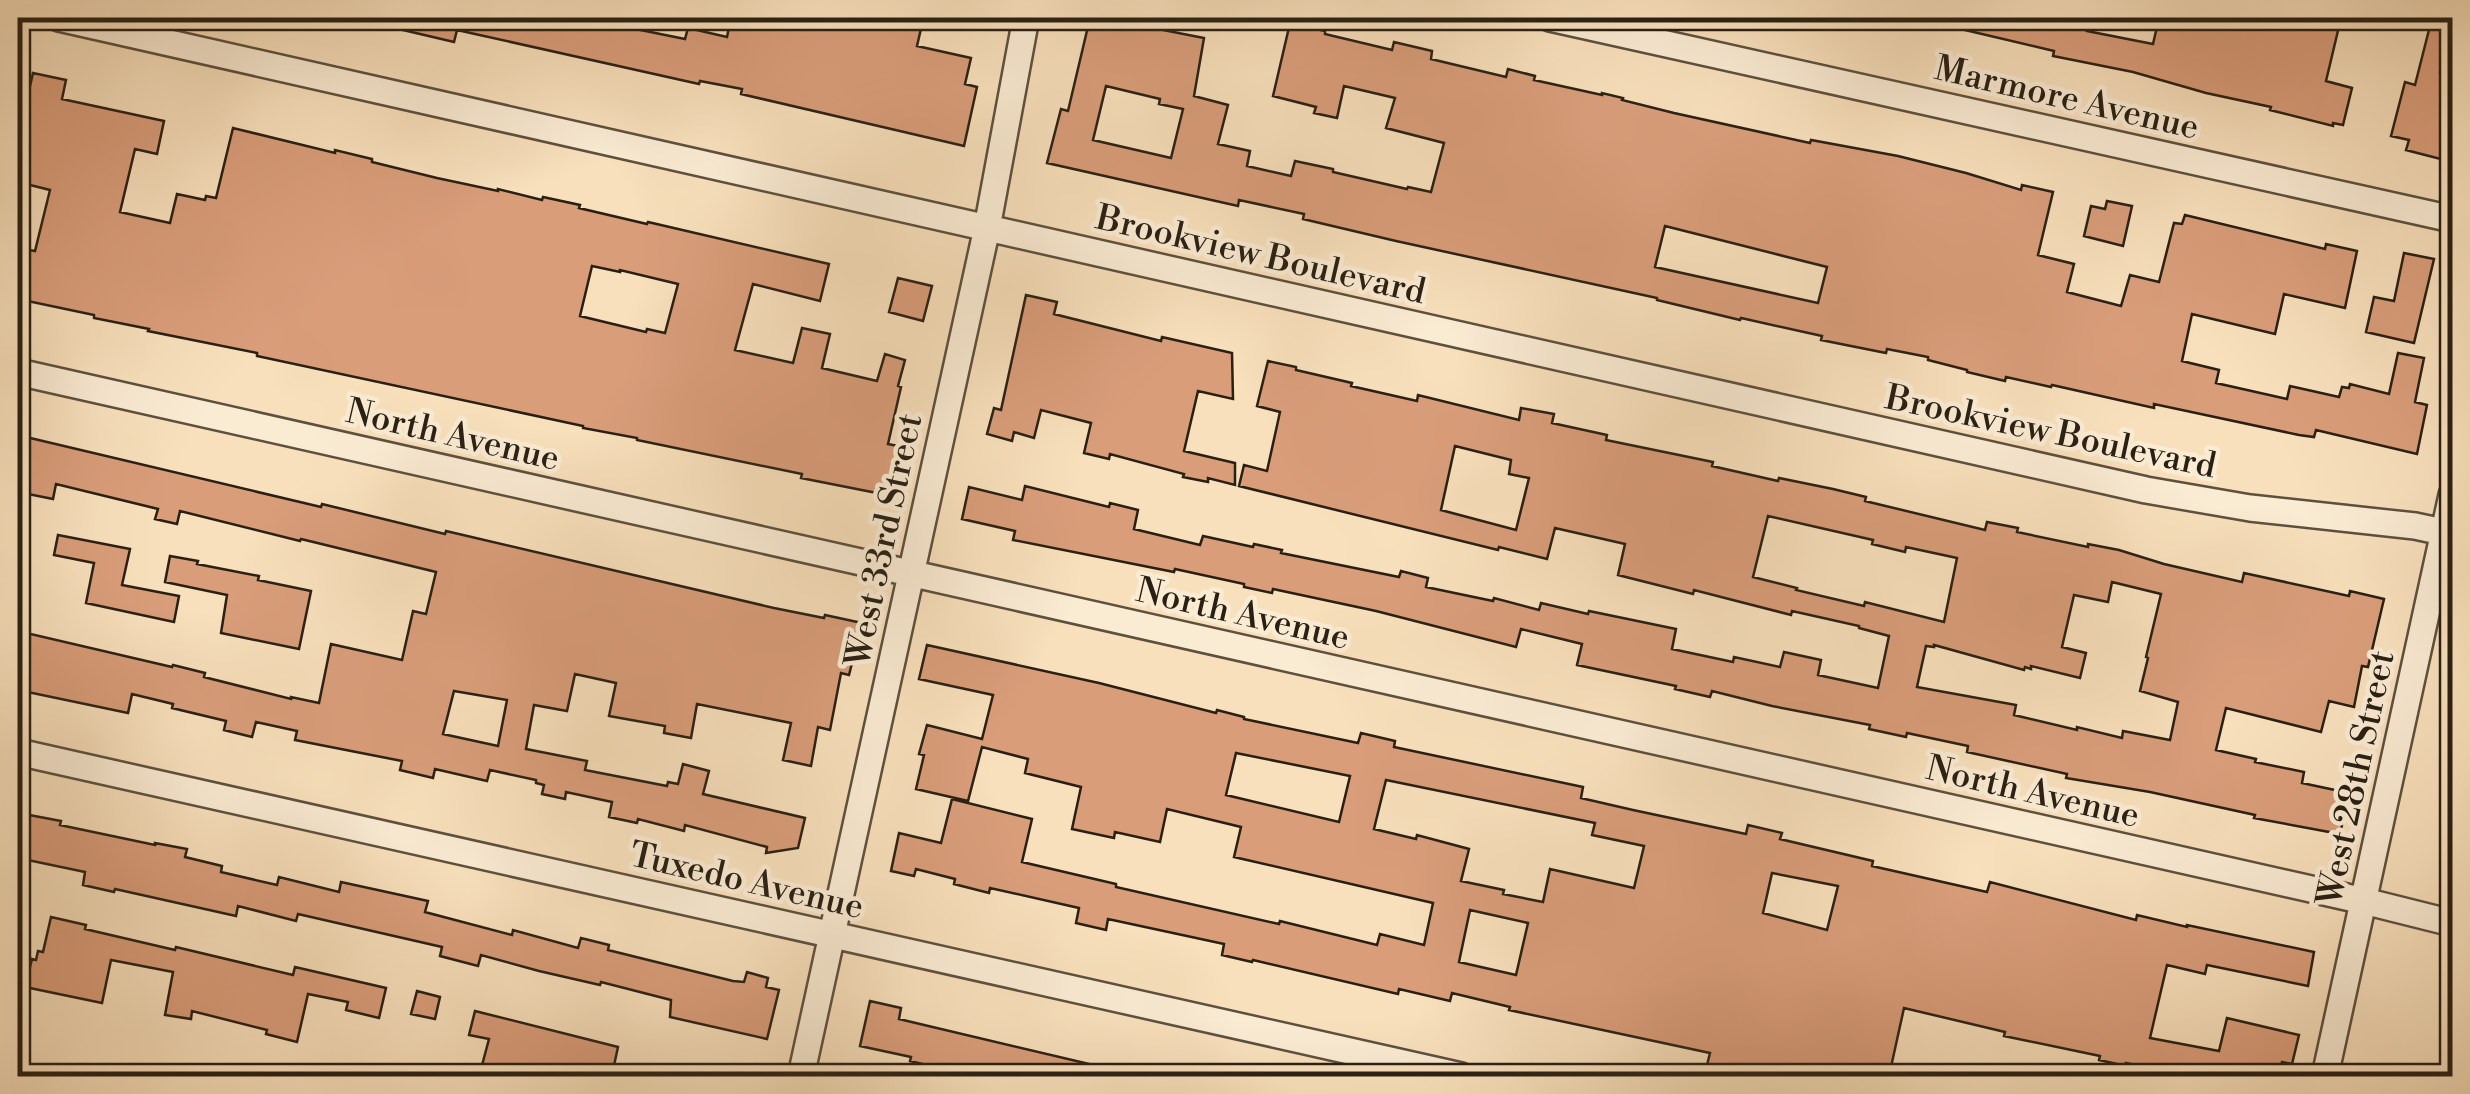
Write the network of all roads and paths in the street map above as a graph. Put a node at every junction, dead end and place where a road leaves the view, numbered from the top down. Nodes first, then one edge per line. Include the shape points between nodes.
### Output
1 (59, 18) edge
2 (1026, 18) edge
3 (1550, 18) edge
4 (2452, 219) edge
5 (987, 228) junction
6 (18, 372) edge
7 (2452, 495) edge
8 (2448, 533) edge
9 (912, 574) junction
10 (18, 752) edge
11 (2364, 901) junction
12 (2452, 923) edge
13 (833, 935) junction
14 (800, 1076) edge
15 (1462, 1076) edge
16 (2325, 1076) edge

1 - 5 street, Brookview Boulevard
2 - 5 street, West 33rd Street
3 - 4 street, Marmore Avenue
5 - 8 street, Brookview Boulevard via 2146,490
5 - 9 street, West 33rd Street
6 - 9 street, North Avenue
7 - 8 street, West 28th Street
8 - 11 street, West 28th Street
9 - 11 street, North Avenue
9 - 13 street, West 33rd Street
10 - 13 street, Tuxedo Avenue
11 - 12 street, North Avenue
11 - 16 street, West 28th Street
13 - 14 street, West 33rd Street
13 - 15 street, Tuxedo Avenue

